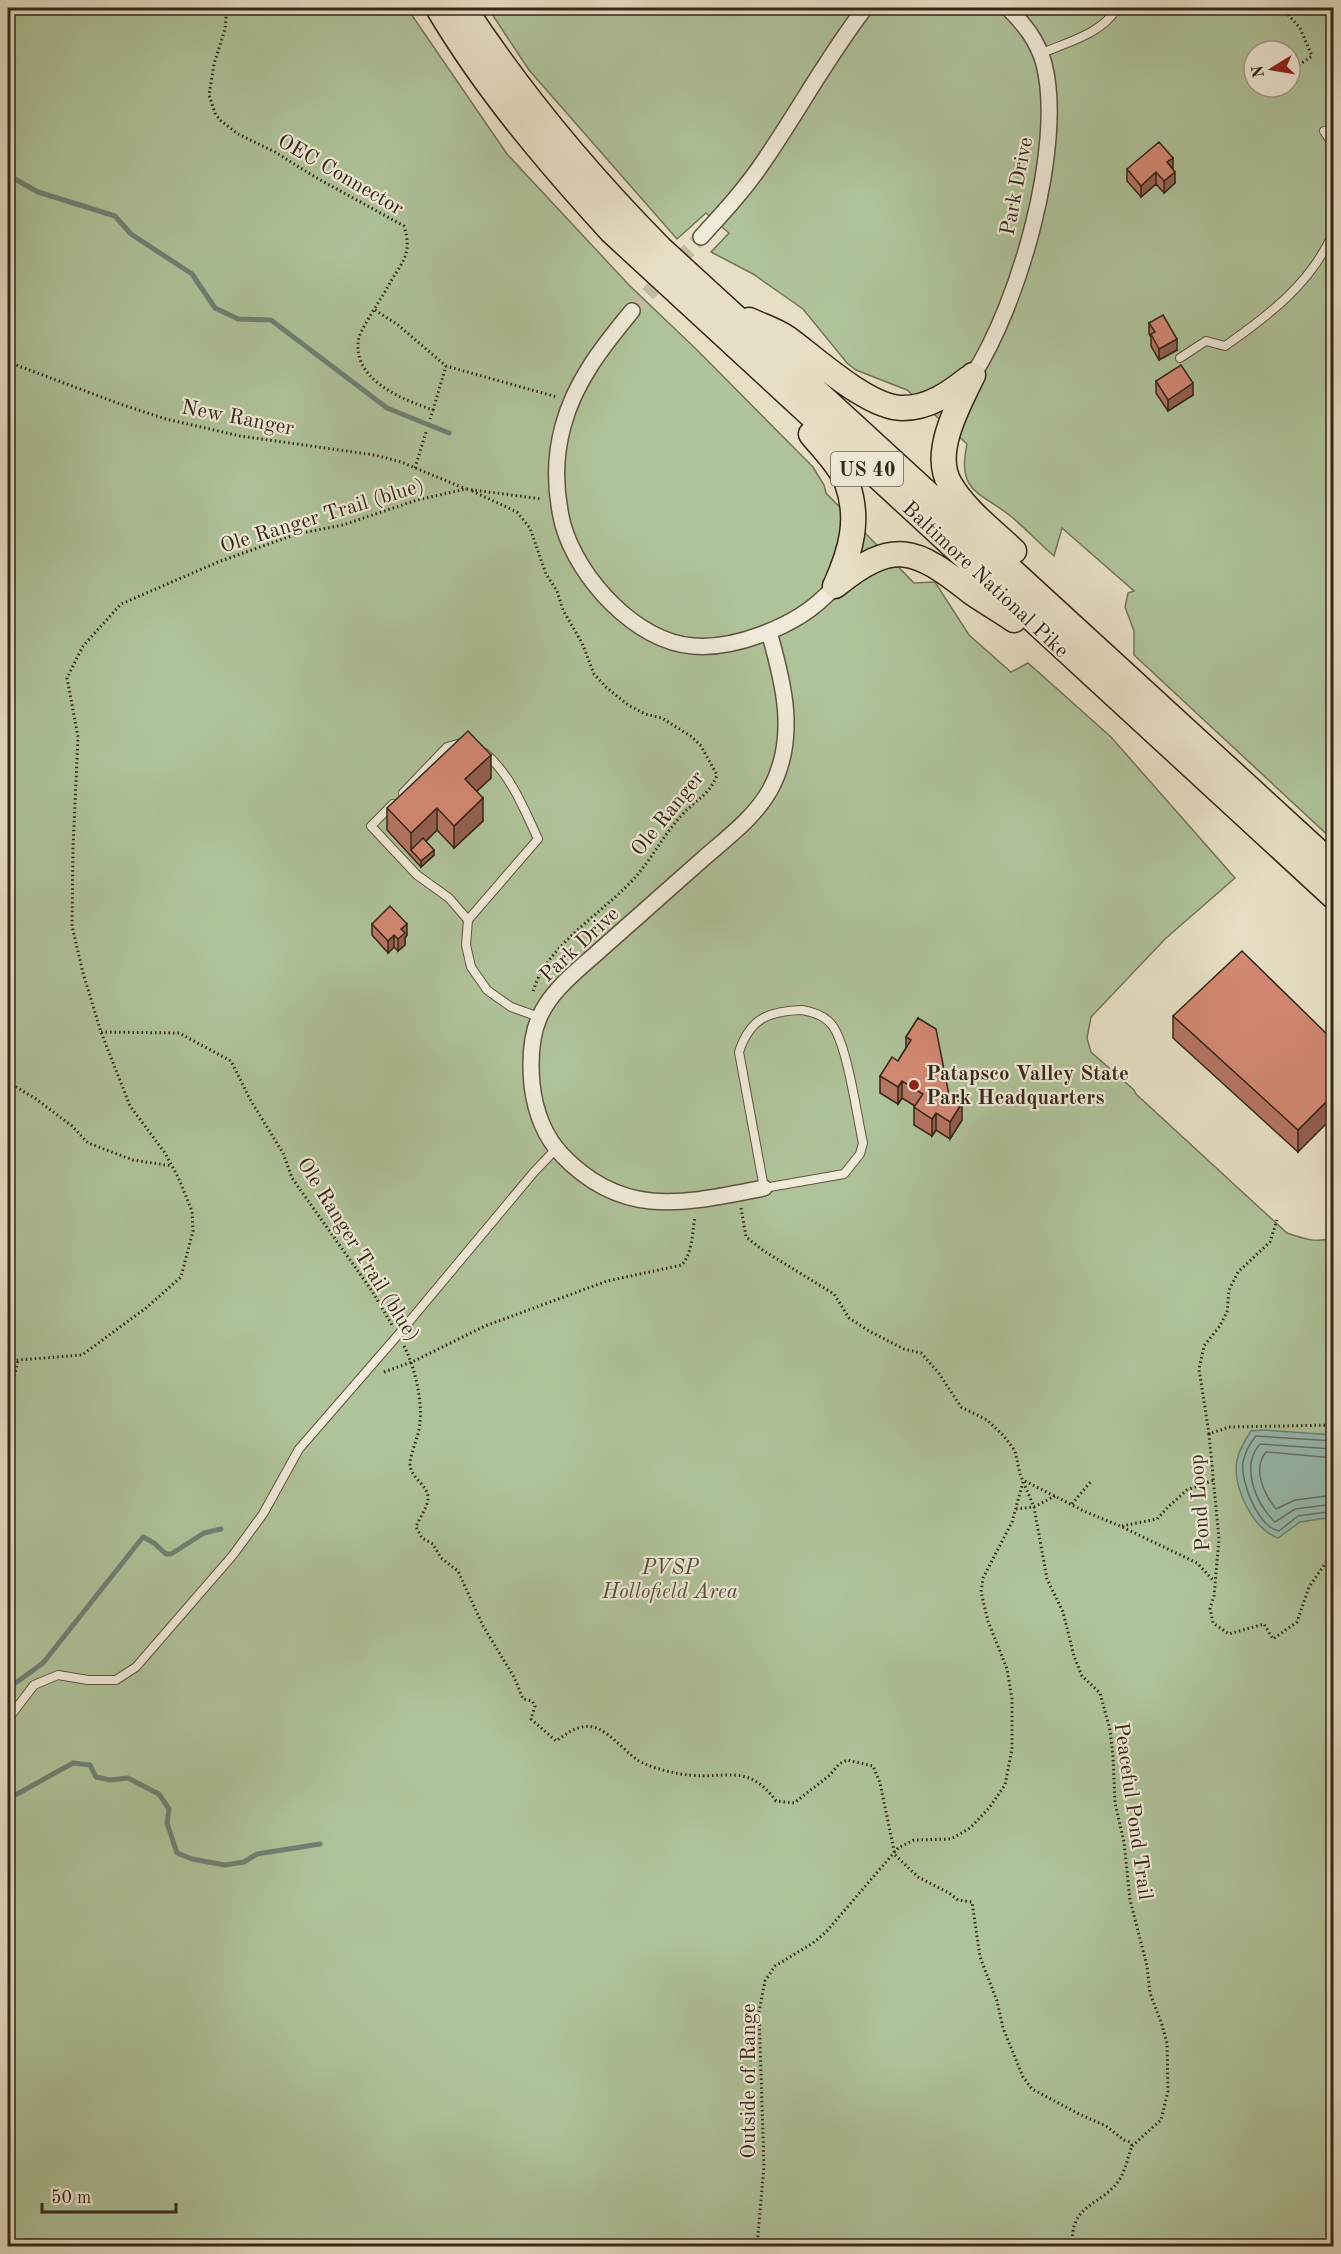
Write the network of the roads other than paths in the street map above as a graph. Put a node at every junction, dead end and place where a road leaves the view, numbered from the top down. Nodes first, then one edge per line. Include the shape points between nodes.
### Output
1 (438, 8) edge
2 (464, 8) edge
3 (865, 8) edge
4 (1008, 8) edge
5 (1117, 8) edge
6 (1040, 54) junction
7 (1324, 131) dead end
8 (1334, 146) edge
9 (1334, 231) edge
10 (701, 237) tunnel mouth
11 (727, 309) junction
12 (632, 311) tunnel mouth
13 (1180, 358) dead end
14 (760, 371) junction
15 (973, 375) junction
16 (835, 586) junction
17 (1070, 624) junction
18 (769, 632) junction
19 (1074, 660) junction
20 (1334, 866) edge
21 (1334, 897) edge
22 (468, 920) junction
23 (534, 1015) junction
24 (556, 1149) junction
25 (764, 1188) junction
26 (8, 1719) edge

1 - 14 main road, Baltimore National Pike / US 40 via 497,98 558,173 610,231
2 - 11 main road, Baltimore National Pike / US 40 via 517,85 586,170 660,248
3 - 10 street via 827,59 766,159
4 - 6 street, Park Drive via 1035,40
5 - 6 lane via 1097,29
6 - 15 street, Park Drive via 1049,90 1049,140 1042,182 1002,319 989,351
7 - 8 lane
9 - 13 lane via 1303,283 1249,328 1225,346 1206,341
11 - 15 main road via 784,336 880,404 902,409 923,405 948,394
11 - 17 main road, Baltimore National Pike / US 40
12 - 18 street via 598,354 571,402 558,447 556,473 564,528 583,566 614,607 662,638 691,646 726,644
14 - 16 main road via 847,482 854,513 853,539
14 - 19 main road, Baltimore National Pike / US 40
15 - 17 main road via 944,448 948,482 963,502 1026,562
16 - 18 street via 808,612
16 - 19 main road via 858,567 879,558 911,555 945,570 974,594
17 - 20 main road, Baltimore National Pike / US 40
18 - 23 street, Park Drive via 782,678 787,717 784,754 770,790 742,825 562,984
19 - 21 main road, Baltimore National Pike / US 40
22 - 22 lane via 537,839 523,805 497,763 472,745 460,743 447,747 371,826 417,875 449,898
22 - 23 lane via 466,945 471,968 487,990 511,1007
23 - 24 street, Park Drive via 533,1092 537,1112
24 - 25 street, Park Drive via 609,1190 650,1202 699,1201
24 - 26 lane via 299,1449 263,1514 136,1667 116,1680 58,1675 34,1685
25 - 25 lane, Park Drive via 844,1174 860,1154 863,1143 841,1041 832,1024 818,1013 802,1010 766,1016 752,1025 743,1039 739,1052

